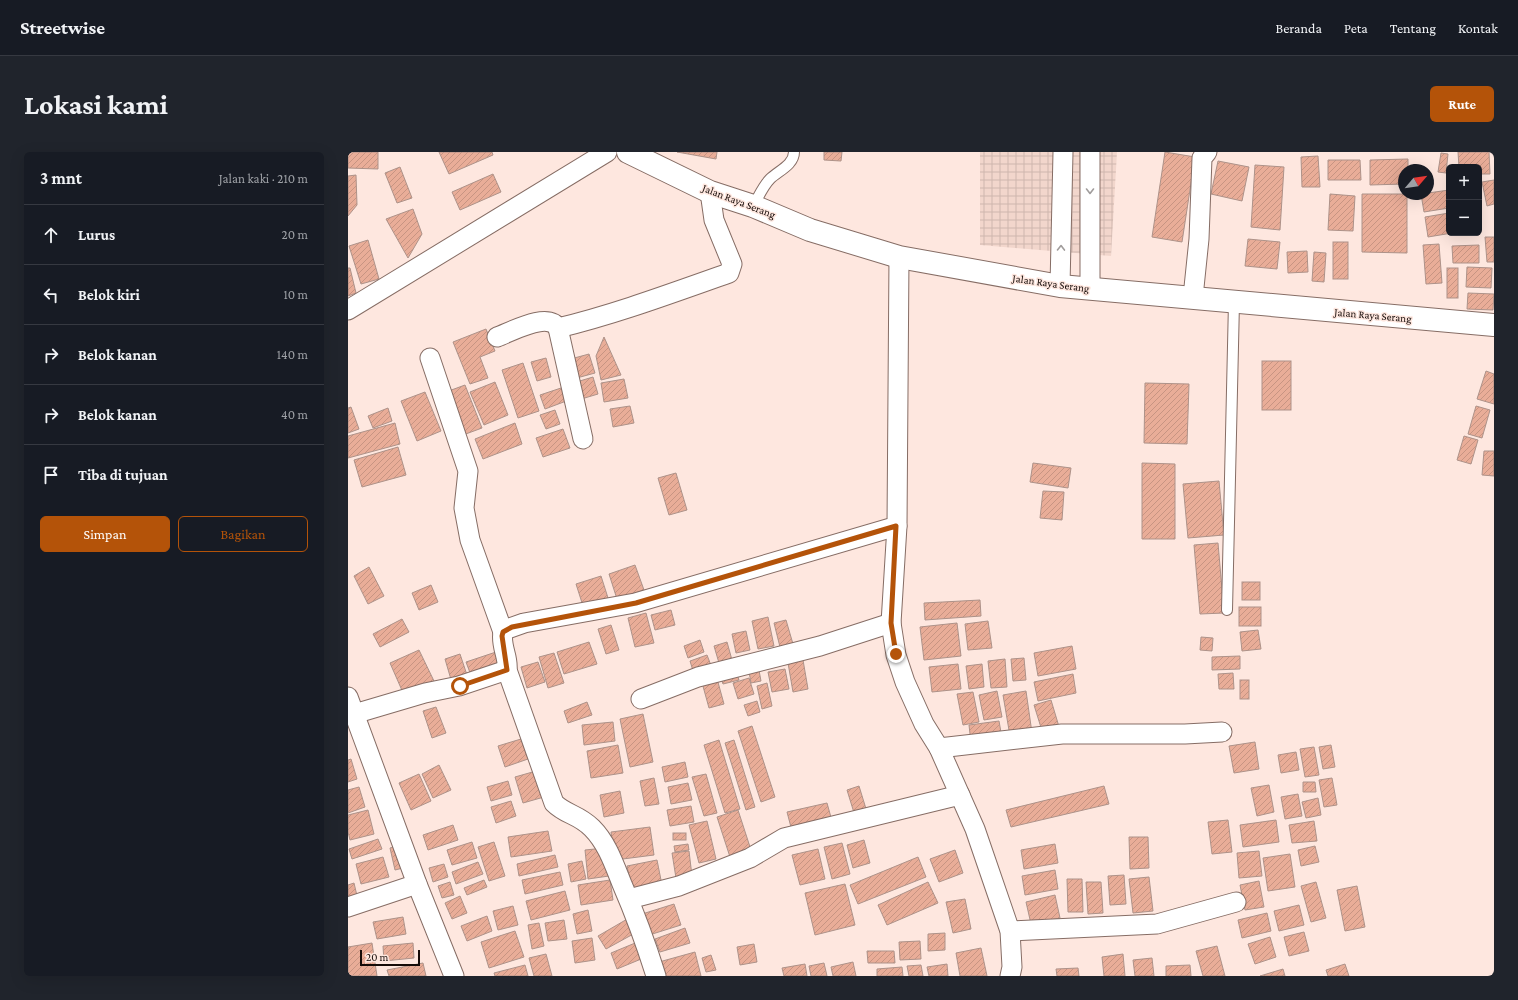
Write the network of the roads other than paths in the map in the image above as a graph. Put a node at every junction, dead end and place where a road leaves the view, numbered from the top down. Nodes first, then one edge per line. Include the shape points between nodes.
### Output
1 (607, 152) edge
2 (628, 152) edge
3 (794, 152) edge
4 (1063, 152) edge
5 (1090, 152) edge
6 (1207, 152) edge
7 (710, 192) junction
8 (753, 206) junction
9 (899, 257) junction
10 (1060, 286) junction
11 (1090, 289) junction
12 (1193, 297) junction
13 (1234, 302) junction
14 (348, 310) edge
15 (1494, 326) edge
16 (558, 328) junction
17 (497, 338) dead end
18 (430, 358) dead end
19 (583, 439) dead end
20 (896, 526) junction
21 (1227, 610) dead end
22 (891, 623) junction
23 (503, 632) junction
24 (507, 670) junction
25 (641, 699) dead end
26 (352, 714) edge
27 (1222, 732) dead end
28 (939, 748) junction
29 (960, 795) junction
30 (417, 884) junction
31 (629, 900) junction
32 (1236, 902) dead end
33 (348, 907) edge
34 (1010, 931) junction
35 (454, 976) edge
36 (656, 976) edge
37 (1010, 976) edge

1 - 14 street
2 - 7 highway, Jalan Raya Serang
3 - 8 lane via 794,156 783,170 770,180
10 -> 4 street
5 -> 11 street
6 - 12 street via 1202,158 1199,239
7 - 8 highway, Jalan Raya Serang
7 - 16 street via 715,224 732,264 729,273 643,304
8 - 9 highway, Jalan Raya Serang via 810,230
9 - 10 highway, Jalan Raya Serang
9 - 20 street
10 - 11 highway, Jalan Raya Serang
11 - 12 highway, Jalan Raya Serang
12 - 13 highway, Jalan Raya Serang
13 - 15 highway, Jalan Raya Serang
13 - 21 lane
16 - 17 street via 550,321 539,321
16 - 19 street
18 - 23 street via 468,471 464,508 470,540
20 - 22 street
20 - 23 street via 636,603 524,623
22 - 25 street via 820,646 698,677
22 - 28 street via 904,682 924,724
23 - 24 street via 502,642
24 - 26 street via 460,686 425,693
24 - 31 street via 554,803 562,810 579,816 607,847
26 - 30 street
27 - 28 street via 1062,734
28 - 29 street
29 - 31 street via 784,838 750,858 679,886
29 - 34 street via 975,829
30 - 33 street
30 - 35 street
31 - 36 street via 642,929
32 - 34 street via 1157,924
34 - 37 street

